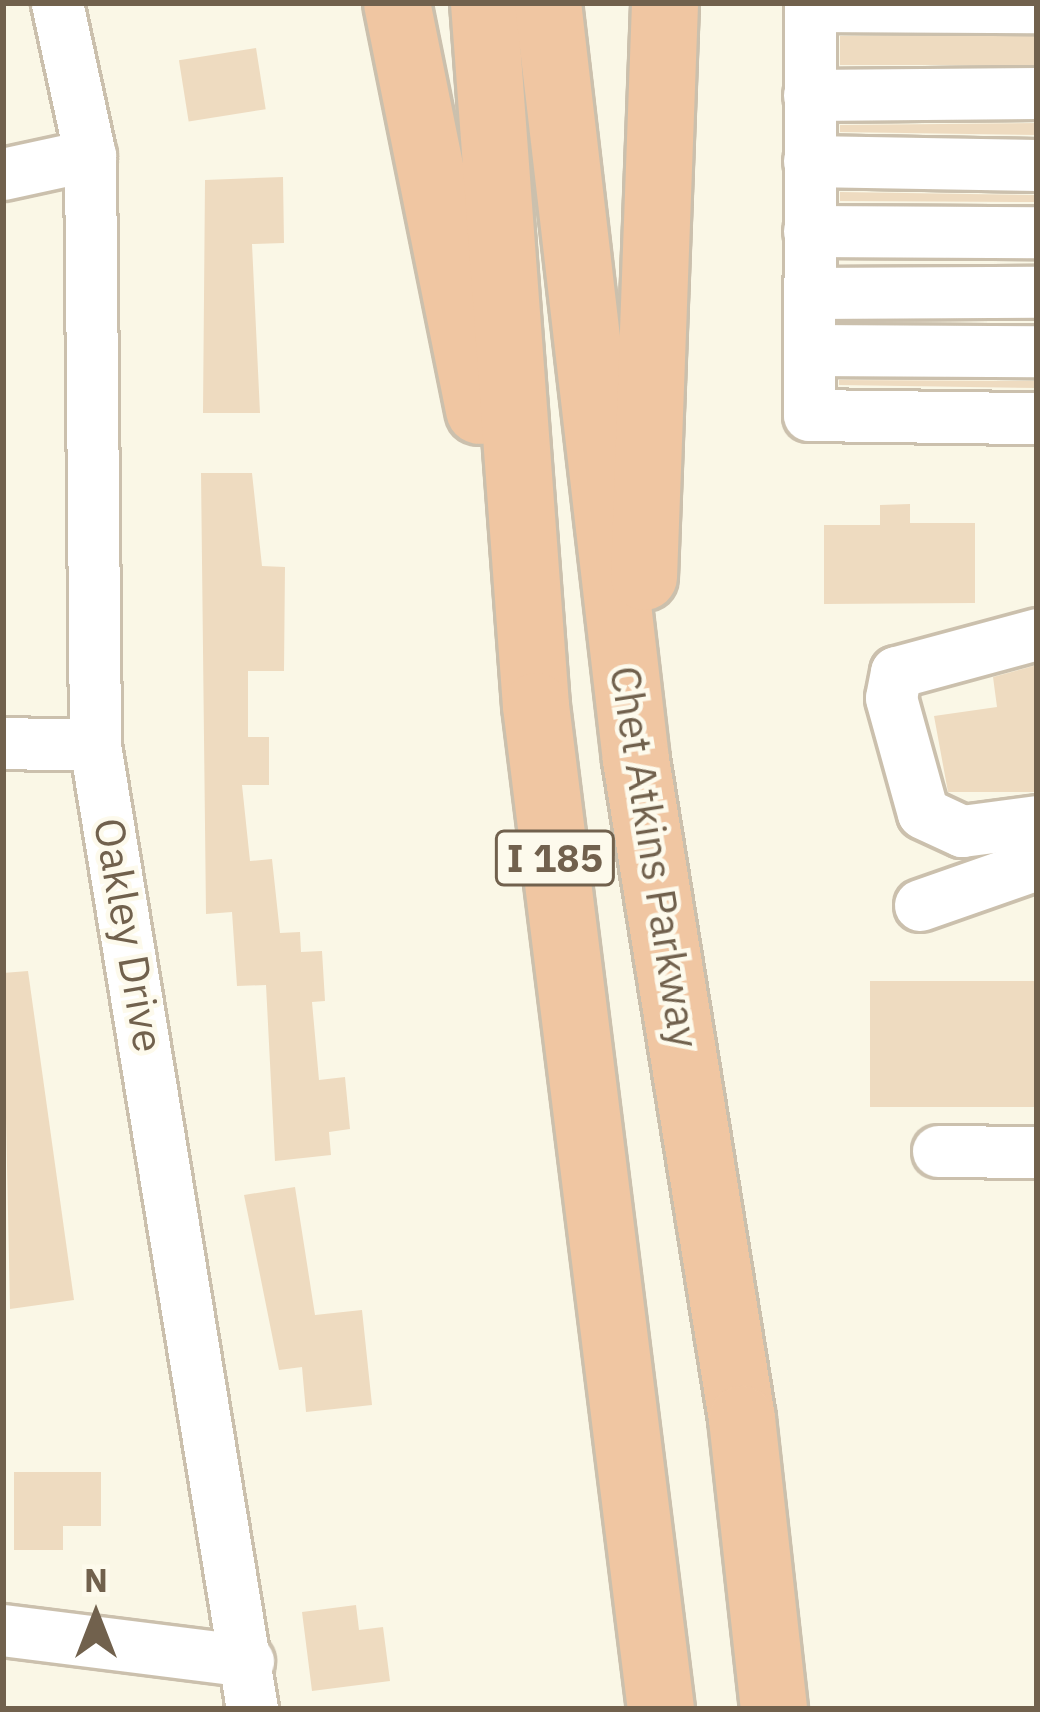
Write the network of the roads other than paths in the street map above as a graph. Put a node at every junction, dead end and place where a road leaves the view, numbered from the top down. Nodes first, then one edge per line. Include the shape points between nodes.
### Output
1 (56, 3) edge
2 (397, 3) edge
3 (484, 3) edge
4 (548, 3) edge
5 (664, 3) edge
6 (810, 4) edge
7 (1037, 7) edge
8 (1037, 93) edge
9 (809, 95) junction
10 (90, 155) junction
11 (809, 161) junction
12 (1037, 165) edge
13 (3, 174) edge
14 (809, 231) junction
15 (1037, 232) edge
16 (809, 292) junction
17 (1037, 292) edge
18 (809, 350) junction
19 (1037, 351) edge
20 (1037, 418) edge
21 (1037, 634) edge
22 (536, 706) junction
23 (3, 743) edge
24 (95, 745) junction
25 (636, 760) junction
26 (1037, 820) edge
27 (1037, 864) edge
28 (920, 905) dead end
29 (938, 1151) dead end
30 (1037, 1152) edge
31 (3, 1630) edge
32 (250, 1685) edge
33 (661, 1709) edge
34 (774, 1709) edge

1 - 10 street, Oakley Drive
2 - 22 highway
3 - 22 highway, I 185
4 - 25 highway, Chet Atkins Parkway / I 185
5 - 25 highway
6 - 7 street
6 - 9 street
8 - 9 street
9 - 11 street
10 - 13 street
10 - 24 street, Oakley Drive
11 - 12 street
11 - 14 street
14 - 15 street
14 - 16 street
16 - 17 street
16 - 18 street
18 - 19 street
18 - 20 street via 809,415
21 - 26 street via 896,672 891,698 923,813 962,831
22 - 33 highway, I 185
23 - 24 street
24 - 32 street, Oakley Drive
25 - 34 highway, Chet Atkins Parkway / I 185 via 742,1419
27 - 28 street
29 - 30 street
31 - 32 street

